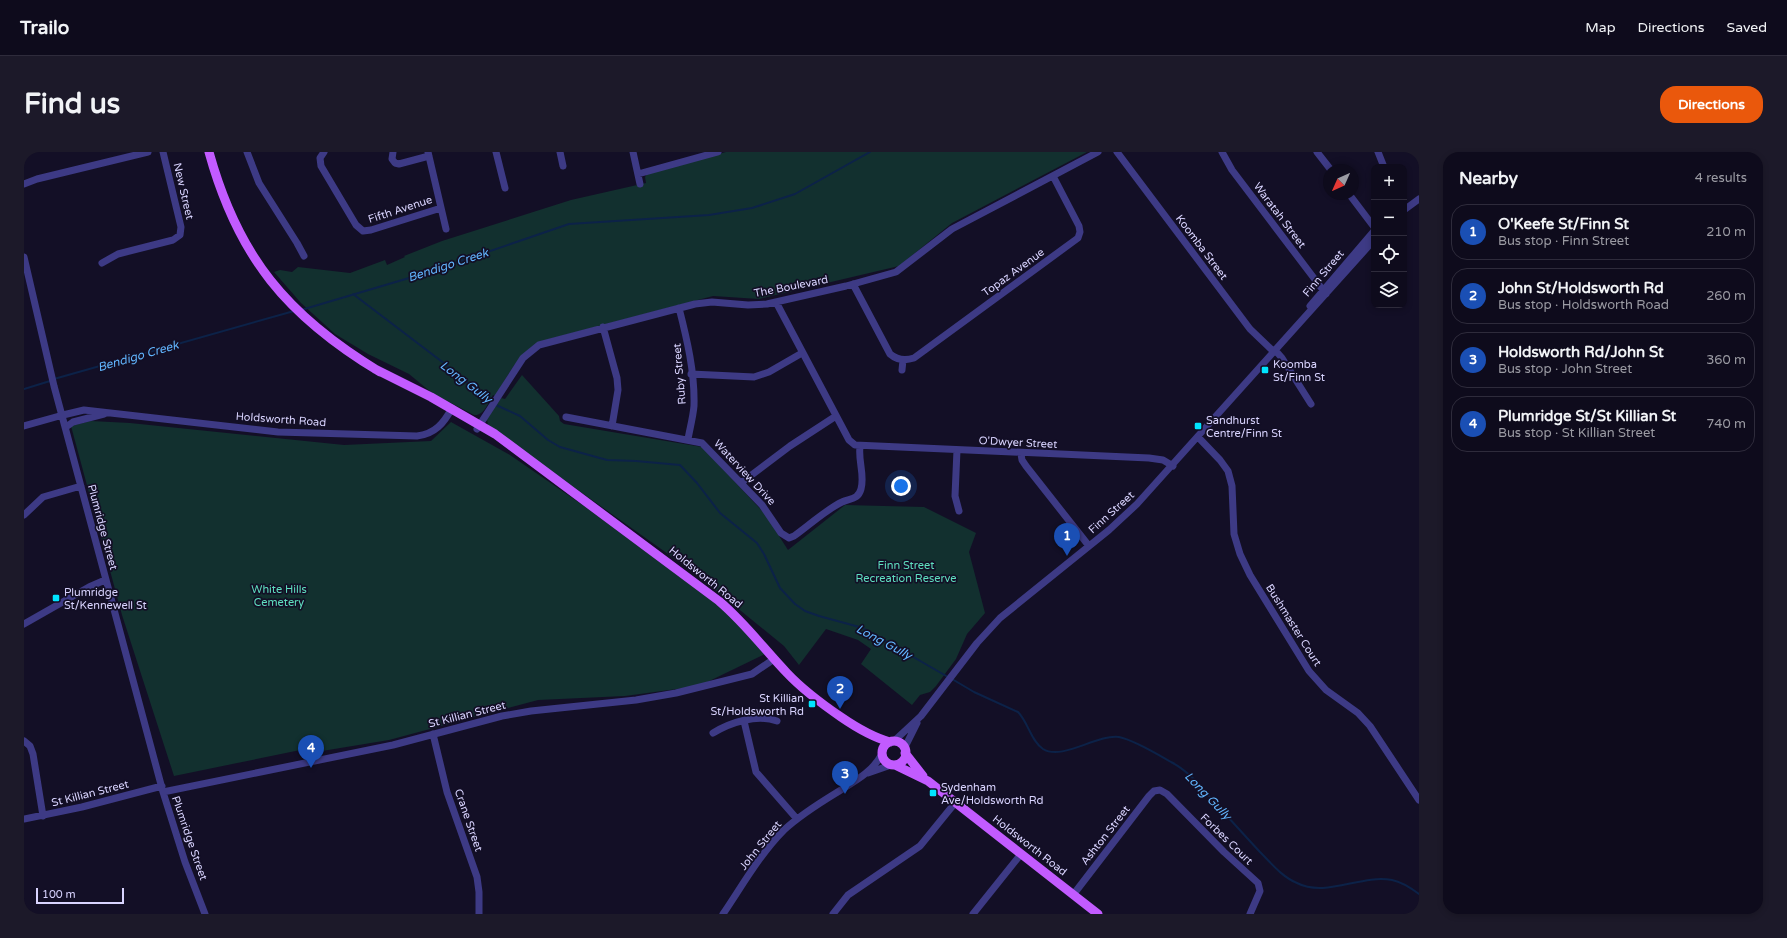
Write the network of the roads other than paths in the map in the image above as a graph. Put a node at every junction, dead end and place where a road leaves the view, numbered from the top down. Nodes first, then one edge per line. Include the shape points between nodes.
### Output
1 (148, 152) edge
2 (164, 152) edge
3 (209, 152) edge
4 (247, 152) edge
5 (324, 152) edge
6 (393, 152) edge
7 (496, 152) edge
8 (560, 152) edge
9 (633, 152) edge
10 (718, 152) edge
11 (1098, 152) edge
12 (1117, 152) edge
13 (1222, 152) edge
14 (1317, 152) edge
15 (1378, 152) edge
16 (428, 154) edge
17 (1326, 164) edge
18 (1383, 164) edge
19 (563, 166) dead end
20 (638, 174) junction
21 (1053, 176) junction
22 (24, 179) edge
23 (37, 179) junction
24 (24, 184) edge
25 (640, 184) dead end
26 (505, 188) dead end
27 (1419, 198) edge
28 (1353, 200) edge
29 (1407, 206) edge
30 (441, 208) junction
31 (1371, 224) edge
32 (446, 229) dead end
33 (1371, 235) edge
34 (1371, 243) edge
35 (304, 256) dead end
36 (24, 257) edge
37 (102, 263) dead end
38 (853, 284) junction
39 (1324, 292) junction
40 (776, 302) junction
41 (679, 308) junction
42 (603, 327) junction
43 (1274, 351) junction
44 (802, 353) junction
45 (903, 360) junction
46 (902, 370) dead end
47 (691, 374) junction
48 (1311, 404) dead end
49 (450, 411) junction
50 (104, 414) junction
51 (62, 415) junction
52 (836, 416) junction
53 (566, 417) dead end
54 (24, 426) edge
55 (612, 426) junction
56 (66, 427) junction
57 (478, 427) junction
58 (1198, 438) junction
59 (688, 439) junction
60 (860, 447) junction
61 (957, 450) junction
62 (1021, 454) junction
63 (1173, 466) junction
64 (741, 483) junction
65 (81, 486) junction
66 (959, 511) dead end
67 (24, 515) edge
68 (1089, 546) junction
69 (106, 580) junction
70 (24, 624) edge
71 (774, 659) junction
72 (921, 716) junction
73 (744, 721) junction
74 (778, 722) dead end
75 (852, 724) junction
76 (713, 733) dead end
77 (433, 734) junction
78 (24, 741) edge
79 (892, 742) junction
80 (905, 751) junction
81 (882, 754) junction
82 (893, 765) junction
83 (864, 775) junction
84 (928, 781) junction
85 (162, 789) junction
86 (1156, 790) joint
87 (1419, 800) edge
88 (955, 802) junction
89 (43, 816) junction
90 (797, 819) junction
91 (24, 820) edge
92 (1021, 854) junction
93 (1073, 895) junction
94 (205, 914) edge
95 (479, 914) edge
96 (723, 914) edge
97 (833, 914) edge
98 (973, 914) edge
99 (1098, 914) edge
100 (1250, 914) edge

1 - 23 street
2 - 37 street, New Street via 181,227 180,236 118,254
3 - 49 main road, Holdsworth Road via 236,226 253,256 278,290 314,326 340,347
4 - 35 street via 259,183
5 - 30 street, Fifth Avenue via 320,158 321,166 356,224 363,231
6 - 16 street via 392,159 397,164
7 - 26 street
8 - 19 street
9 - 20 street
10 - 20 street
11 - 21 street, The Boulevard
12 - 43 street, Koomba Street via 1250,329
13 - 39 street, Waratah Street via 1232,170
14 - 17 street
15 - 18 street
16 - 30 street
20 - 25 street
21 - 38 street, The Boulevard via 952,229 900,269
21 - 45 street, Topaz Avenue via 1079,226 1078,238 917,356
22 - 23 street
23 - 24 street
27 - 29 street
28 - 31 street
30 - 32 street
33 - 39 street, Finn Street
34 - 39 street, Finn Street
36 - 51 street, Plumridge Street
38 - 40 street, The Boulevard
38 - 45 street via 888,351
39 - 43 street, Finn Street
40 - 41 street, The Boulevard via 754,306 712,302
40 - 44 street
41 - 42 street, The Boulevard
41 - 47 street, Ruby Street via 688,342
42 - 55 street via 618,390
42 - 57 street, The Boulevard via 535,347 524,358
43 - 48 street, Koomba Street via 1282,358
43 - 58 street, Finn Street
44 - 47 street via 769,372 754,377
44 - 52 street
45 - 46 street
47 - 59 street, Ruby Street via 694,408
49 - 50 street, Holdsworth Road via 436,429 426,435 417,436 278,432
49 - 57 main road, Holdsworth Road
50 - 51 street, Holdsworth Road via 84,410
50 - 56 street, Holdsworth Road via 73,422
51 - 54 street, Holdsworth Road
51 - 56 street, Plumridge Street
52 - 60 street via 850,442
52 - 64 street
53 - 55 street, Waterview Drive
55 - 59 street, Waterview Drive
56 - 65 street, Plumridge Street
57 - 71 main road, Holdsworth Road via 552,476 720,601
58 - 63 street, Finn Street
58 - 87 street, Bushmaster Court via 1228,471 1232,486 1234,534 1250,575 1309,671 1326,690 1358,713 1370,726
59 - 64 street, Waterview Drive via 705,445
60 - 61 street, O'Dwyer Street
60 - 64 street, Waterview Drive via 862,486 858,495 840,503 791,538 783,535 768,512
61 - 62 street, O'Dwyer Street
61 - 66 street via 955,496
62 - 63 street, O'Dwyer Street via 1152,458 1163,460
62 - 68 street via 1026,466
63 - 68 street, Finn Street via 1125,516
65 - 67 street via 43,497
65 - 69 street, Plumridge Street
68 - 72 street, Finn Street via 1000,618 981,638
69 - 70 street
69 - 85 street, Plumridge Street
71 - 75 main road, Holdsworth Road via 802,688
71 - 77 street, St Killian Street via 752,674 705,686 636,700 516,714
72 - 79 street, Finn Street
72 - 80 street, Finn Street
73 - 74 street via 762,718
73 - 76 street via 729,724
73 - 90 street via 756,772
75 - 79 main road, Holdsworth Road via 878,739
75 - 81 main road, Holdsworth Road
77 - 85 street, St Killian Street via 379,748
77 - 95 street, Crane Street via 446,786 477,877
78 - 89 street via 30,746 33,754
79 - 80 main road via 900,743
79 - 81 main road via 884,746
80 - 82 main road via 903,760
80 - 84 main road, Holdsworth Road
81 - 82 main road via 885,761
81 - 83 street, John Street
82 - 83 street, John Street
82 - 84 main road, Holdsworth Road
83 - 90 street, John Street
84 - 88 main road, Holdsworth Road
85 - 89 street, St Killian Street
85 - 94 street, Plumridge Street
86 - 93 street, Ashton Street
86 - 100 street, Forbes Court via 1168,794 1258,883 1260,892
88 - 92 main road, Holdsworth Road
88 - 97 street via 920,846 848,895
89 - 91 street, St Killian Street
90 - 96 street, John Street via 783,831 763,856
92 - 93 main road, Holdsworth Road
92 - 98 street
93 - 99 main road, Holdsworth Road

